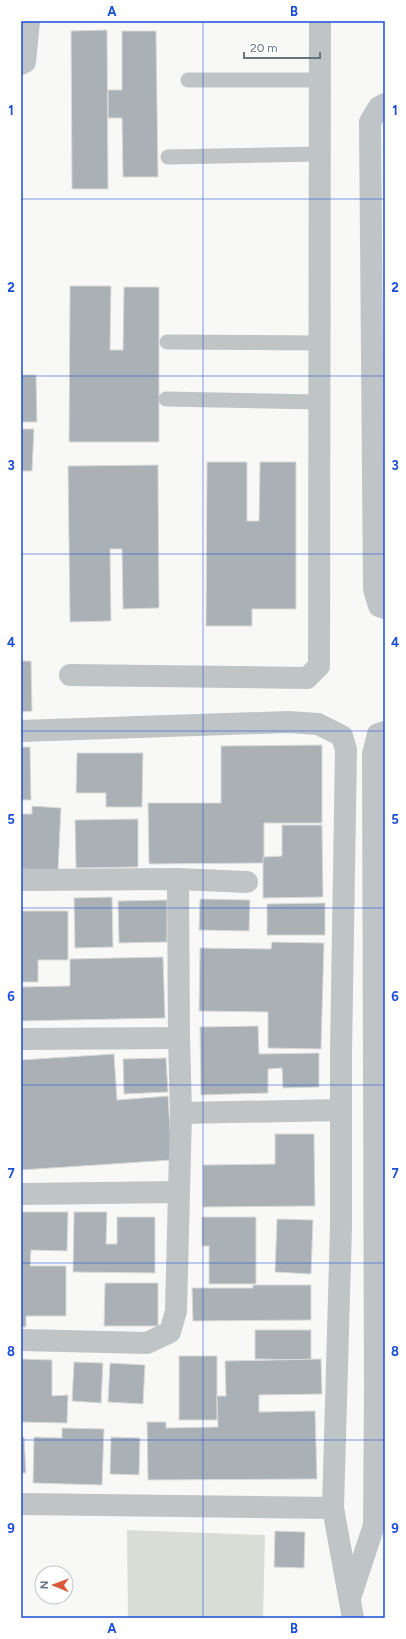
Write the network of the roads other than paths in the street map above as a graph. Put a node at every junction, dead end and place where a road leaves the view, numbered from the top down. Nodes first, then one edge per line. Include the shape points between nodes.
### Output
1 (29, 21) edge
2 (320, 21) edge
3 (21, 64) edge
4 (188, 80) dead end
5 (320, 80) junction
6 (385, 104) edge
7 (320, 154) junction
8 (168, 157) dead end
9 (167, 342) dead end
10 (320, 343) junction
11 (166, 399) dead end
12 (319, 402) junction
13 (385, 608) edge
14 (70, 675) dead end
15 (21, 730) edge
16 (385, 732) edge
17 (379, 849) edge
18 (178, 879) junction
19 (21, 880) edge
20 (247, 882) dead end
21 (379, 971) edge
22 (179, 1038) junction
23 (21, 1039) edge
24 (380, 1090) edge
25 (341, 1110) junction
26 (182, 1113) junction
27 (179, 1192) junction
28 (21, 1194) edge
29 (380, 1214) edge
30 (21, 1340) edge
31 (380, 1390) edge
32 (21, 1504) edge
33 (333, 1508) junction
34 (352, 1608) edge

1 - 3 street via 25,62
2 - 5 street
4 - 5 lane
5 - 7 street
6 - 13 street via 379,107 370,122 374,589 379,606
7 - 8 lane
7 - 10 street
9 - 10 lane
10 - 12 street
11 - 12 lane
12 - 14 street via 320,666 307,678
15 - 25 street via 288,722 318,724 342,736 346,758
16 - 17 street via 378,734 373,754
17 - 21 street
18 - 19 street
18 - 20 street
18 - 22 street
21 - 24 street
22 - 23 street
22 - 26 street
24 - 29 street
25 - 26 street
25 - 33 street via 341,1226
26 - 27 street
27 - 28 street
27 - 30 street via 176,1311 170,1332 147,1343
29 - 31 street
31 - 34 street via 374,1525
32 - 33 street
33 - 34 street

